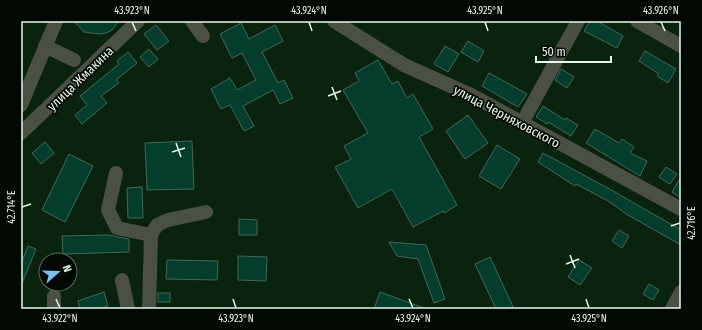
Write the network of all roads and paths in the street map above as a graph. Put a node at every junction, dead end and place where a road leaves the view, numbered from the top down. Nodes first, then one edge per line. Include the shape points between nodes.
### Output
1 (56, 21) edge
2 (138, 21) edge
3 (192, 21) edge
4 (334, 21) edge
5 (578, 21) edge
6 (637, 21) edge
7 (203, 36) dead end
8 (45, 46) junction
9 (681, 46) edge
10 (74, 60) dead end
11 (21, 105) edge
12 (522, 123) junction
13 (21, 133) edge
14 (116, 174) dead end
15 (681, 209) edge
16 (206, 212) dead end
17 (154, 226) junction
18 (122, 280) dead end
19 (681, 292) edge
20 (128, 309) edge
21 (149, 309) edge
22 (672, 309) edge

1 - 8 street
2 - 13 street, улица Жмакина
3 - 7 street
4 - 12 street, улица Черняховского via 404,65 471,95
5 - 12 street
6 - 9 street
8 - 10 street
8 - 11 street
12 - 15 street, улица Черняховского
14 - 17 street via 108,210 117,228
16 - 17 street via 168,220
17 - 21 street
18 - 20 street
19 - 22 street

